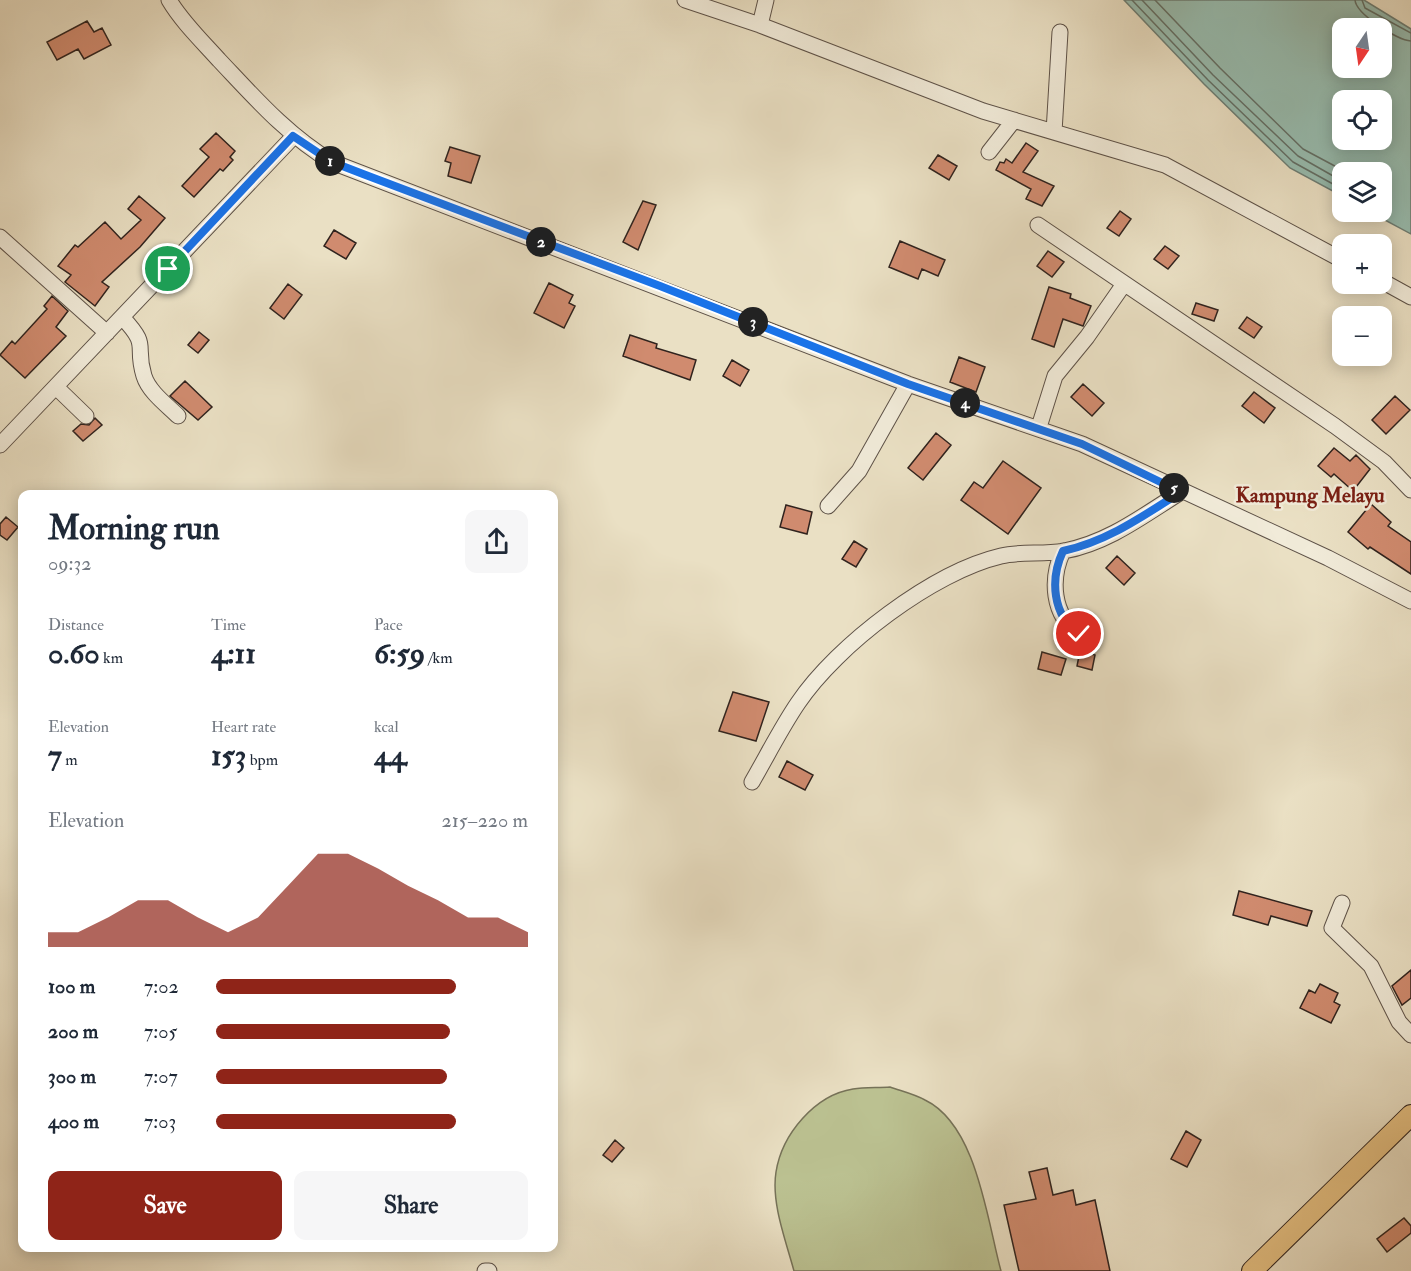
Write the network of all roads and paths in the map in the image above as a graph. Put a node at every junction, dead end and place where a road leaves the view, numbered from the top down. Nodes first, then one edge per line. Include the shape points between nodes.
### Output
1 (169, 0) edge
2 (685, 0) edge
3 (766, 0) edge
4 (760, 25) junction
5 (1060, 32) dead end
6 (1014, 120) junction
7 (1054, 132) junction
8 (293, 136) junction
9 (989, 152) dead end
10 (1038, 225) dead end
11 (0, 237) edge
12 (1332, 255) edge
13 (1124, 284) junction
14 (1392, 287) edge
15 (1411, 297) edge
16 (122, 317) junction
17 (107, 333) junction
18 (908, 384) junction
19 (56, 387) junction
20 (86, 416) dead end
21 (178, 416) dead end
22 (1039, 427) junction
23 (0, 445) edge
24 (1411, 490) edge
25 (1181, 492) junction
26 (828, 506) dead end
27 (1063, 551) junction
28 (1411, 601) edge
29 (1079, 634) dead end
30 (752, 782) dead end
31 (1342, 903) dead end
32 (1411, 1033) edge
33 (1411, 1115) edge
34 (1252, 1271) edge

1 - 8 street via 190,28
2 - 4 street
3 - 4 street
4 - 6 street
5 - 7 street
6 - 7 street
6 - 9 street
7 - 12 street via 1164,165
8 - 16 street
8 - 18 street via 342,166
10 - 13 street
11 - 17 street
13 - 22 street via 1055,376
13 - 24 street via 1327,420 1384,462
14 - 15 street
16 - 17 street
16 - 21 street via 141,340 147,384
17 - 19 street
18 - 22 street
18 - 26 street via 859,471
19 - 20 street
19 - 23 street
22 - 25 street via 1125,463
25 - 27 street via 1118,532 1087,546
25 - 28 street via 1328,558
27 - 29 street via 1056,573 1056,598 1064,619
27 - 30 street via 1002,555 966,567 902,602 837,658 798,702
31 - 32 street via 1332,928 1371,966 1399,1022
33 - 34 main road

